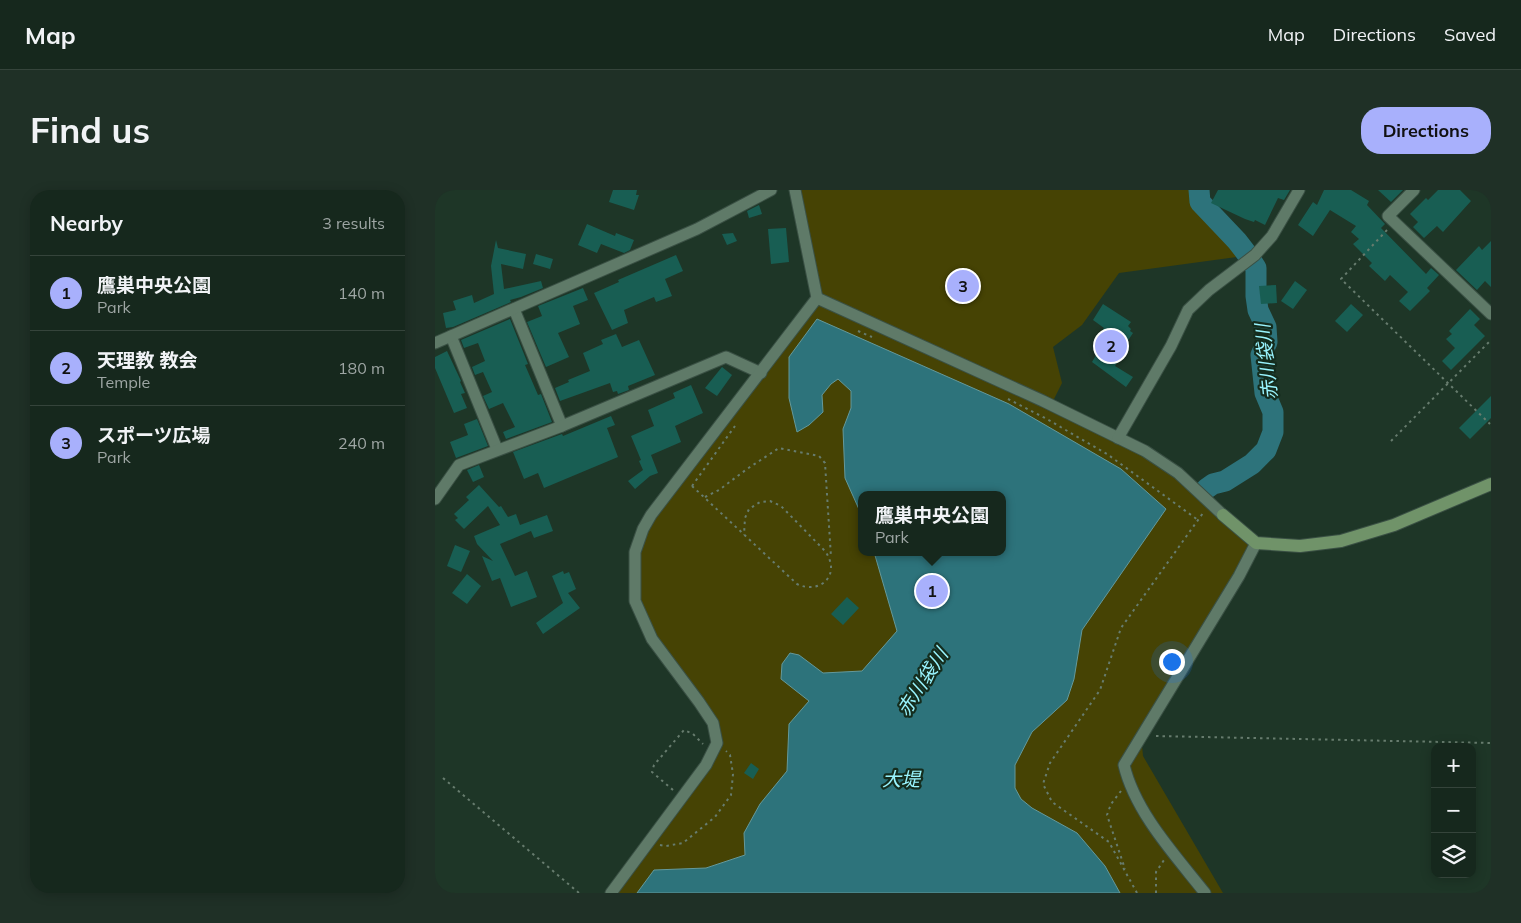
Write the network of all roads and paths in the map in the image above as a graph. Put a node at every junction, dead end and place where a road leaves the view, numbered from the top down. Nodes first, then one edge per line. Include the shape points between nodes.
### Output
1 (771, 190) edge
2 (795, 190) edge
3 (1299, 190) edge
4 (1414, 190) edge
5 (1395, 222) junction
6 (817, 298) junction
7 (513, 309) junction
8 (1491, 314) edge
9 (858, 330) dead end
10 (451, 336) junction
11 (875, 338) dead end
12 (1491, 340) edge
13 (435, 343) edge
14 (761, 373) junction
15 (1448, 384) junction
16 (1001, 395) dead end
17 (738, 422) dead end
18 (1490, 424) dead end
19 (562, 426) junction
20 (1118, 438) junction
21 (1391, 441) dead end
22 (497, 449) junction
23 (681, 476) junction
24 (1491, 484) edge
25 (692, 486) junction
26 (704, 497) junction
27 (435, 499) edge
28 (1210, 503) junction
29 (1223, 515) joint
30 (1198, 520) junction
31 (744, 535) junction
32 (1256, 543) junction
33 (831, 559) junction
34 (1141, 735) junction
35 (1491, 743) edge
36 (714, 748) junction
37 (443, 778) dead end
38 (1128, 783) junction
39 (683, 798) junction
40 (649, 842) junction
41 (1170, 849) junction
42 (1126, 874) junction
43 (579, 893) edge
44 (611, 893) edge
45 (1137, 893) edge
46 (1156, 893) edge
47 (1205, 893) edge

1 - 7 street via 697,229
2 - 6 street
3 - 20 street via 1272,236 1255,255 1188,310
4 - 5 street via 1388,216
5 - 8 street
5 - 15 path via 1341,279
6 - 14 street
6 - 20 street
7 - 10 street
7 - 19 street
9 - 11 path
10 - 13 street
10 - 22 street
12 - 15 path
14 - 19 street via 726,357
14 - 23 street
15 - 18 path
15 - 21 path
16 - 30 path via 1107,454
17 - 25 path
19 - 22 street
20 - 28 street via 1178,473
22 - 27 street via 459,464
23 - 25 path
23 - 36 street via 643,529 635,552 635,601 652,639 713,723
24 - 32 street via 1394,525 1341,541 1300,546
25 - 26 path
26 - 31 path
26 - 33 path via 779,448 819,456 825,463
28 - 29 street
28 - 30 path
29 - 32 street
30 - 42 path via 1121,628 1100,690 1050,762 1043,784 1053,802 1109,842
31 - 33 path via 805,588 828,580 832,570
31 - 33 path via 749,509 760,502 770,501 781,506
32 - 34 street
34 - 35 path
34 - 38 street via 1123,765
36 - 39 street
36 - 39 path via 684,730 654,765 652,772
36 - 40 path via 730,755 733,774 731,795 715,817 683,843 666,846
37 - 43 path
38 - 41 street
38 - 42 path via 1111,804 1107,816
39 - 40 street
40 - 44 street
41 - 46 path via 1156,872
41 - 47 street
42 - 45 path

